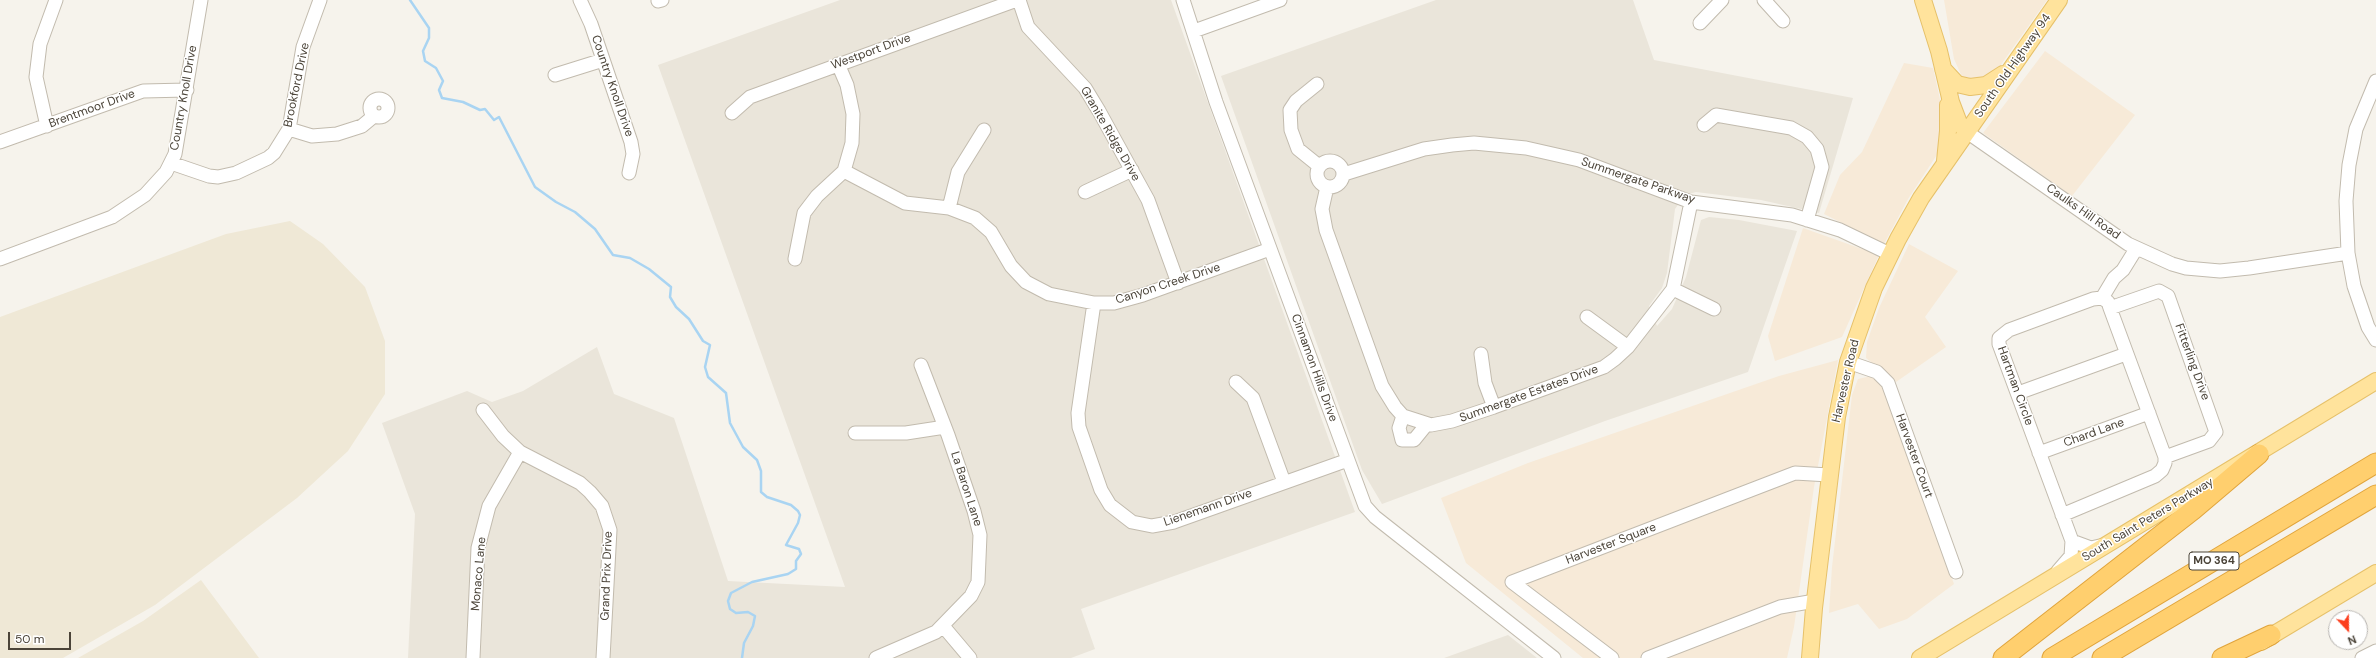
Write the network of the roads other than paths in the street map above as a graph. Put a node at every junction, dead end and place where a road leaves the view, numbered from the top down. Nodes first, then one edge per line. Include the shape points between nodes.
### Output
1 (56, 0) edge
2 (201, 0) edge
3 (320, 0) edge
4 (580, 0) edge
5 (1018, 0) edge
6 (1183, 0) edge
7 (1280, 0) edge
8 (1722, 0) edge
9 (1764, 0) edge
10 (1923, 0) edge
11 (2059, 0) edge
12 (1783, 21) dead end
13 (1700, 23) dead end
14 (1194, 31) junction
15 (603, 60) junction
16 (838, 64) junction
17 (2012, 66) junction
18 (1943, 69) junction
19 (555, 75) dead end
20 (2376, 81) edge
21 (1317, 84) dead end
22 (187, 90) junction
23 (1948, 91) junction
24 (732, 113) dead end
25 (374, 116) dead end
26 (1704, 124) dead end
27 (46, 126) junction
28 (289, 129) junction
29 (984, 130) dead end
30 (1967, 132) junction
31 (0, 142) edge
32 (171, 163) junction
33 (1945, 164) junction
34 (1319, 166) junction
35 (1132, 170) junction
36 (844, 171) junction
37 (629, 173) dead end
38 (1344, 174) junction
39 (1327, 187) junction
40 (1085, 192) dead end
41 (1691, 202) junction
42 (949, 208) junction
43 (1807, 220) junction
44 (2132, 247) junction
45 (1270, 249) junction
46 (2348, 252) junction
47 (1890, 254) junction
48 (0, 259) edge
49 (795, 259) dead end
50 (1178, 283) junction
51 (1673, 289) junction
52 (2102, 298) junction
53 (1094, 303) junction
54 (2110, 308) junction
55 (1714, 309) dead end
56 (1587, 317) dead end
57 (2376, 340) edge
58 (1628, 347) junction
59 (1481, 354) dead end
60 (2126, 354) junction
61 (1848, 362) junction
62 (921, 366) dead end
63 (2376, 381) edge
64 (1236, 382) dead end
65 (2018, 393) junction
66 (1494, 407) junction
67 (483, 410) dead end
68 (2148, 413) junction
69 (1403, 416) junction
70 (1428, 424) junction
71 (945, 427) junction
72 (855, 433) dead end
73 (520, 452) junction
74 (2039, 453) junction
75 (2259, 454) junction
76 (2165, 457) junction
77 (1348, 460) junction
78 (2376, 463) edge
79 (1829, 476) junction
80 (1284, 482) junction
81 (2376, 495) edge
82 (2062, 516) junction
83 (2072, 541) junction
84 (2110, 542) junction
85 (1956, 572) dead end
86 (2376, 573) edge
87 (2053, 577) junction
88 (1815, 602) junction
89 (942, 626) junction
90 (2271, 635) junction
91 (1810, 640) junction
92 (2376, 651) edge
93 (473, 658) edge
94 (603, 658) edge
95 (876, 658) edge
96 (970, 658) edge
97 (1554, 658) edge
98 (1612, 658) edge
99 (1648, 658) edge
100 (1810, 658) edge
101 (1820, 658) edge
102 (1920, 658) edge
103 (2003, 658) edge
104 (2052, 658) edge
105 (2102, 658) edge
106 (2222, 658) edge
107 (2236, 658) edge
108 (2362, 658) edge

1 - 27 street via 40,44 36,77
2 - 22 street, Country Knoll Drive
3 - 28 street, Brookford Drive via 303,47
4 - 15 street, Country Knoll Drive
5 - 16 street, Westport Drive
5 - 35 street, Granite Ridge Drive via 1028,27 1085,88
6 - 14 street, Cinnamon Hills Drive
7 - 14 street
8 - 13 street
9 - 12 street
10 - 18 main road, Caulks Hill Road
11 - 17 main road, South Old Highway 94
14 - 45 street, Cinnamon Hills Drive via 1216,102
15 - 19 street
15 - 37 street, Country Knoll Drive via 631,142 633,154
16 - 24 street, Westport Drive via 750,97
16 - 36 street via 846,85 855,126
17 - 18 main road via 1998,79 1986,85 1970,87 1958,84
17 - 30 main road, South Old Highway 94
18 - 23 main road, Caulks Hill Road
20 - 46 street via 2356,129 2348,165
21 - 34 street via 1296,101 1290,110 1291,130 1298,149
22 - 27 street, Brentmoor Drive via 143,91
22 - 32 street, Country Knoll Drive
23 - 30 main road, Caulks Hill Road via 1954,113
23 - 33 main road
25 - 28 street via 362,126 341,134 304,136
26 - 43 street via 1716,115 1791,128 1807,137 1817,149 1822,167
27 - 31 street, Brentmoor Drive
28 - 32 street, Brookford Drive via 280,146 268,158 228,175 209,176
29 - 42 street via 958,172
30 - 33 main road, Harvester Road
30 - 44 street, Caulks Hill Road
32 - 48 street, Country Knoll Drive via 145,195 112,217
33 - 47 main road, Harvester Road via 1912,212
34 - 38 street via 1324,162 1333,161 1340,165
34 - 39 street via 1317,178
35 - 40 street
35 - 50 street, Granite Ridge Drive via 1148,200
36 - 42 street, Canyon Creek Drive via 905,203
36 - 49 street via 817,196 804,213
38 - 39 street via 1338,185
38 - 41 street, Summergate Parkway via 1424,149 1475,139 1579,160
39 - 69 street via 1322,209 1326,230 1382,386
41 - 43 street, Summergate Parkway via 1792,215
41 - 51 street, Summergate Estates Drive
42 - 53 street, Canyon Creek Drive via 975,218 991,232 1012,266 1026,282 1049,294
43 - 47 street, Summergate Parkway via 1840,230
44 - 46 street, Caulks Hill Road via 2186,268 2220,271
44 - 52 street via 2123,270 2114,278
45 - 50 street, Canyon Creek Drive
45 - 77 street, Cinnamon Hills Drive
46 - 57 street via 2357,295
47 - 61 main road, Harvester Road via 1874,288
50 - 53 street, Canyon Creek Drive via 1114,303
51 - 55 street
51 - 58 street, Summergate Estates Drive
52 - 54 street via 2108,302
52 - 65 street, Hartman Circle via 2093,299 2003,334 1999,338
53 - 80 street, Lienemann Drive via 1078,413 1079,427 1110,505 1132,522 1152,526 1174,522
54 - 60 street
54 - 76 street, Fitterling Drive via 2159,291 2166,294 2171,303 2216,432 2209,441
56 - 58 street
58 - 66 street, Summergate Estates Drive via 1604,367
59 - 66 street via 1485,383
60 - 65 street
60 - 68 street
61 - 79 main road, Harvester Road
61 - 85 street, Harvester Court via 1877,372 1888,383
62 - 71 street, La Baron Lane
63 - 75 main road, South Saint Peters Parkway
64 - 80 street via 1253,398
65 - 74 street, Hartman Circle
66 - 70 street, Summergate Estates Drive via 1452,421
67 - 73 street, Grand Prix Drive via 503,436
68 - 74 street, Chard Lane
68 - 76 street
69 - 70 street, Summergate Estates Drive
69 - 70 street via 1399,428 1402,440 1414,440
71 - 72 street via 906,433
71 - 89 street, La Baron Lane via 974,511 980,543 978,582 971,596
73 - 93 street, Monaco Lane via 488,506 480,541
73 - 94 street, Grand Prix Drive via 580,483 602,506 610,530
74 - 82 street, Hartman Circle
75 - 84 main road, South Saint Peters Parkway
75 - 103 highway via 2193,510
76 - 82 street via 2162,470 2155,476
77 - 80 street, Lienemann Drive
77 - 97 street, Cinnamon Hills Drive via 1366,506 1376,516
78 - 104 highway, MO 364
79 - 88 main road, Harvester Road
79 - 98 street, Harvester Square via 1796,473 1512,582
81 - 105 highway, MO 364
82 - 83 street, Hartman Circle
83 - 84 street via 2091,548
83 - 87 street via 2071,556
84 - 87 main road, South Saint Peters Parkway
86 - 90 main road
87 - 102 main road, South Saint Peters Parkway
88 - 91 main road, Harvester Road
88 - 99 street via 1780,607
89 - 95 street, La Baron Lane via 916,642
89 - 96 street
90 - 106 highway
90 - 107 main road
91 - 100 main road, Harvester Road
91 - 101 main road
92 - 108 street

